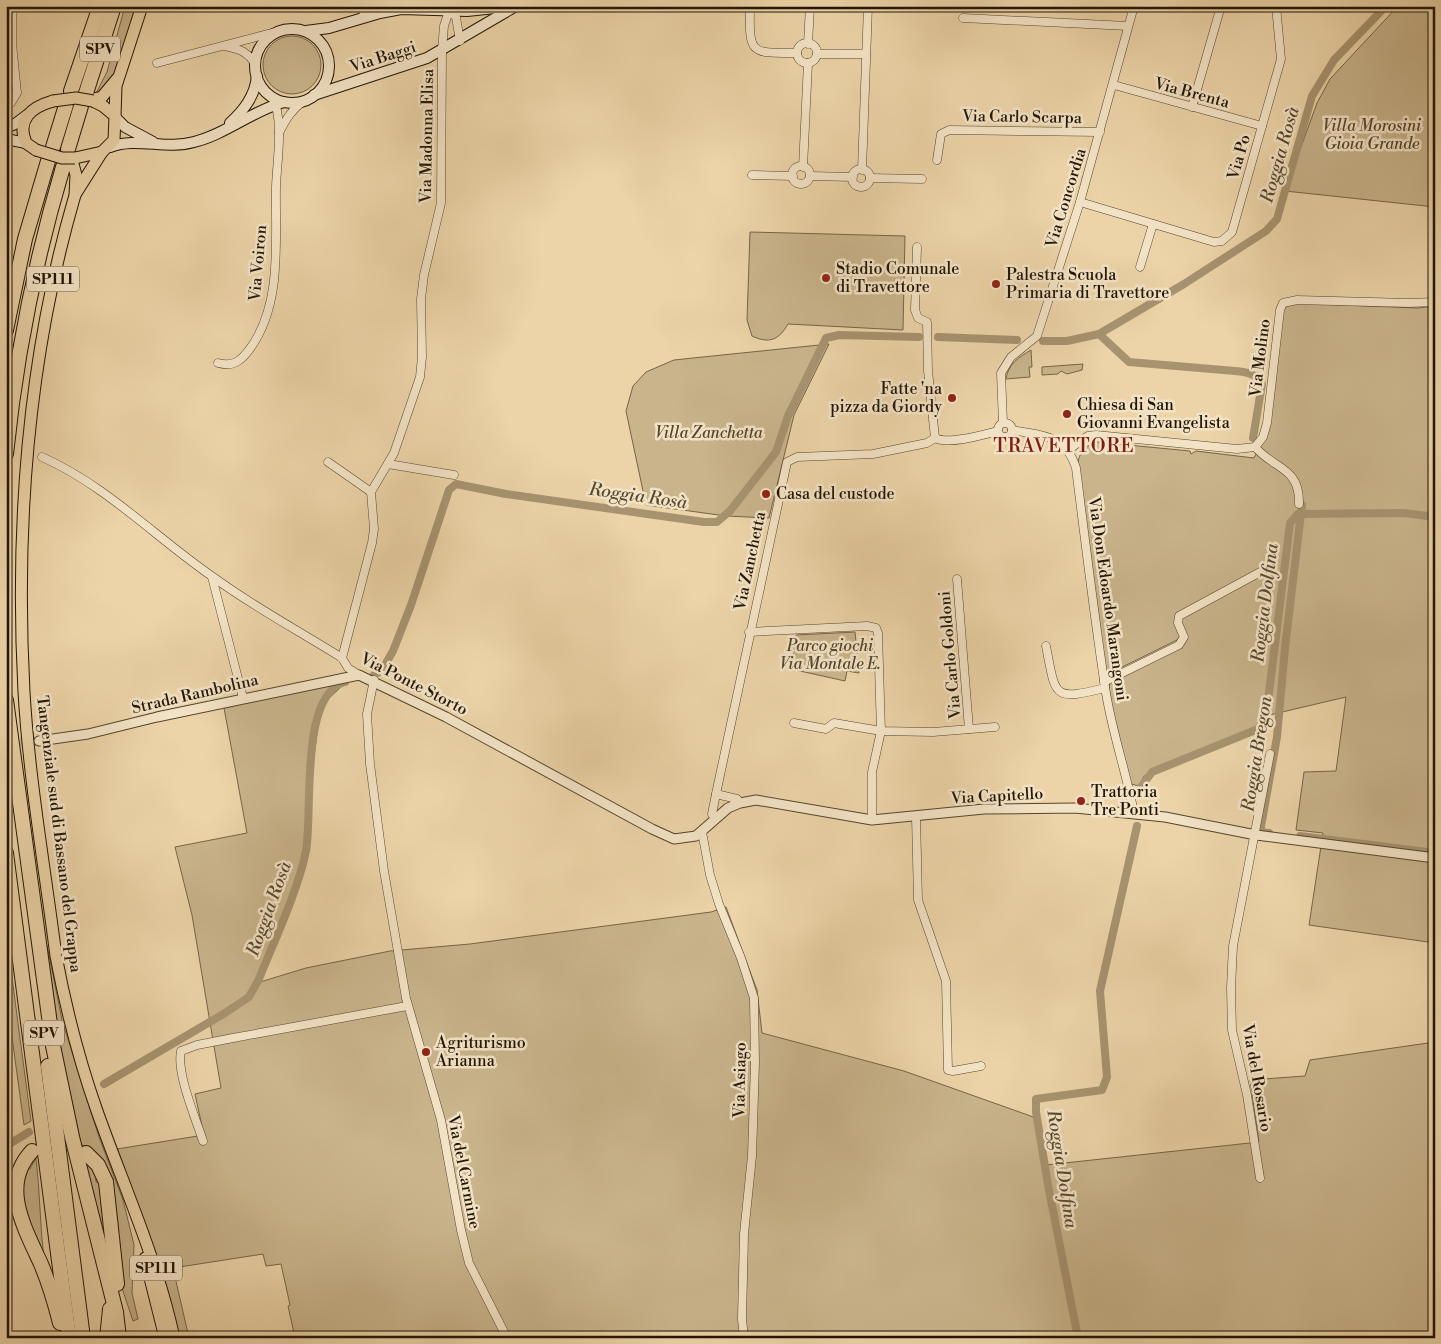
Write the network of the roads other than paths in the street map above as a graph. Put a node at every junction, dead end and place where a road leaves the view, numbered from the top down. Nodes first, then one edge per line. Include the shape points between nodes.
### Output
1 (15, 6) edge
2 (100, 6) edge
3 (114, 6) edge
4 (142, 6) edge
5 (363, 6) edge
6 (515, 6) edge
7 (750, 6) edge
8 (810, 6) edge
9 (868, 6) edge
10 (1134, 6) edge
11 (1221, 6) edge
12 (1276, 6) edge
13 (449, 11) junction
14 (364, 18) junction
15 (963, 18) dead end
16 (1128, 26) junction
17 (279, 31) junction
18 (305, 31) junction
19 (460, 40) junction
20 (808, 44) junction
21 (223, 46) junction
22 (442, 50) junction
23 (797, 53) junction
24 (817, 54) junction
25 (866, 54) junction
26 (157, 63) dead end
27 (808, 63) junction
28 (256, 71) junction
29 (120, 73) junction
30 (1114, 85) junction
31 (71, 91) dead end
32 (309, 98) junction
33 (89, 100) junction
34 (278, 101) junction
35 (60, 103) junction
36 (6, 106) edge
37 (1192, 107) junction
38 (259, 111) junction
39 (27, 115) junction
40 (115, 117) junction
41 (278, 120) junction
42 (1262, 126) junction
43 (6, 128) edge
44 (1100, 132) junction
45 (218, 133) junction
46 (278, 135) junction
47 (6, 139) edge
48 (156, 144) junction
49 (31, 146) junction
50 (106, 149) junction
51 (63, 158) junction
52 (937, 160) dead end
53 (803, 167) junction
54 (862, 170) junction
55 (752, 175) dead end
56 (792, 176) junction
57 (810, 176) junction
58 (853, 177) junction
59 (870, 178) junction
60 (922, 179) dead end
61 (75, 195) junction
62 (1080, 202) junction
63 (1153, 224) junction
64 (917, 247) dead end
65 (1140, 267) dead end
66 (1435, 302) edge
67 (6, 330) edge
68 (218, 363) dead end
69 (1003, 423) junction
70 (1012, 430) junction
71 (998, 432) junction
72 (935, 438) junction
73 (1255, 447) junction
74 (1068, 450) junction
75 (6, 454) edge
76 (42, 457) dead end
77 (328, 462) dead end
78 (388, 464) junction
79 (454, 475) dead end
80 (371, 492) junction
81 (1300, 504) dead end
82 (1264, 570) dead end
83 (212, 577) junction
84 (957, 579) dead end
85 (749, 632) junction
86 (1046, 646) dead end
87 (342, 658) junction
88 (359, 675) junction
89 (374, 680) junction
90 (1105, 685) junction
91 (243, 698) junction
92 (6, 700) edge
93 (794, 723) dead end
94 (995, 727) dead end
95 (6, 728) edge
96 (969, 729) junction
97 (881, 731) junction
98 (39, 741) tunnel mouth
99 (1270, 754) dead end
100 (716, 794) junction
101 (740, 802) junction
102 (1134, 813) junction
103 (916, 817) junction
104 (715, 818) junction
105 (872, 820) junction
106 (702, 832) junction
107 (1256, 835) junction
108 (6, 854) edge
109 (1435, 858) edge
110 (408, 1006) junction
111 (981, 1066) dead end
112 (203, 1141) dead end
113 (32, 1152) dead end
114 (86, 1152) dead end
115 (1260, 1178) dead end
116 (130, 1200) junction
117 (111, 1293) junction
118 (116, 1312) junction
119 (63, 1338) edge
120 (69, 1338) edge
121 (83, 1338) edge
122 (107, 1338) edge
123 (119, 1338) edge
124 (165, 1338) edge
125 (174, 1338) edge
126 (507, 1338) edge
127 (744, 1338) edge

1 - 36 street via 12,37 17,93 11,104
2 - 31 highway, SPV
3 - 33 highway, SPV
4 - 29 main road, Tangenziale sud di Bassano del Grappa / SP111
5 - 14 street
6 - 13 main road, Via Baggi
6 - 19 main road, Via Baggi
7 - 23 street via 753,47 762,53
8 - 20 street
9 - 25 street
10 - 16 street, Via Concordia
11 - 37 street
12 - 42 street, Via Po via 1282,59
13 - 14 main road, Via Baggi via 401,9
13 - 19 street via 456,17
13 - 22 street, Via Madonna Elisa
14 - 18 main road, Via Baggi
15 - 16 street
16 - 30 street, Via Concordia
17 - 18 main road, Via Baggi
17 - 21 street, Via Baggi
17 - 28 main road, Via Baggi via 262,45
18 - 32 main road, Via Baggi via 321,43 328,61 326,80
19 - 22 main road, Via Baggi
20 - 23 street via 801,46
20 - 24 street via 814,46
21 - 26 street, Via Baggi
21 - 28 street via 250,56
22 - 32 main road, Via Baggi
22 - 78 street, Via Madonna Elisa via 441,203 423,283 420,377
23 - 27 street via 799,59
24 - 25 street
24 - 27 street
25 - 54 street
27 - 53 street
28 - 34 main road via 260,84
28 - 45 main road, Via Baggi via 256,89 249,102
29 - 33 main road, Tangenziale sud di Bassano del Grappa / SP111 via 102,97
29 - 40 main road, Tangenziale sud di Bassano del Grappa / SP111 via 116,86
30 - 37 street, Via Brenta
30 - 44 street, Via Concordia
32 - 34 main road, Via Baggi
32 - 46 street, Via Voiron via 286,117
33 - 35 main road, bridge via 76,98
33 - 40 main road via 103,106
33 - 51 highway, SPV
34 - 38 main road, Via Baggi
34 - 41 street, Via Voiron
35 - 39 main road via 35,107
35 - 51 highway, SPV
37 - 42 street, Via Brenta
38 - 41 street via 267,112
38 - 45 main road, Via Baggi
39 - 43 main road
39 - 49 main road via 22,130
40 - 48 main road, Via Baggi via 125,127
40 - 50 main road, Tangenziale sud di Bassano del Grappa / SP111 via 116,133
41 - 46 street, Via Voiron
42 - 63 street, Via Po via 1229,236 1214,242
44 - 52 street, Via Carlo Scarpa via 949,130 940,134
44 - 62 street, Via Concordia
45 - 48 main road, Via Baggi via 193,143
46 - 68 street, Via Voiron via 276,252 268,310 261,330 241,361 228,366
47 - 49 main road
48 - 50 main road, Via Baggi via 131,142
49 - 51 main road, bridge
50 - 51 main road
50 - 61 main road, Tangenziale sud di Bassano del Grappa / SP111
51 - 61 main road, Tangenziale sud di Bassano del Grappa / SP111 via 76,175
51 - 67 highway, SPV via 25,239
51 - 75 highway, SPV via 26,316
53 - 56 street via 796,168
53 - 57 street
54 - 58 street via 856,171
54 - 59 street
55 - 56 street
56 - 57 street via 802,184
57 - 58 street
58 - 59 street via 854,184 862,187 869,183
59 - 60 street
61 - 116 main road, Tangenziale sud di Bassano del Grappa / SP111 via 46,314 30,414 22,517 24,693 62,992 85,1075
62 - 63 street, Via Po
62 - 69 street, Via Concordia via 1037,336 1011,357 1001,373
63 - 65 street
64 - 72 street via 915,310 918,318 926,322
66 - 73 street, Via Molino via 1297,300 1284,303 1280,310 1267,423 1263,437
69 - 70 street via 1009,424
69 - 71 street
70 - 71 street via 1006,437
70 - 74 street via 1048,435
71 - 72 street, Via Zanchetta via 942,440
72 - 85 street, Via Zanchetta via 927,443 873,454 797,457 786,462
73 - 74 street via 1237,449 1096,435 1088,436
73 - 81 street via 1295,478
74 - 90 street, Via Don Edoardo Marangoni via 1076,468
76 - 83 street, Via Ponte Storto via 96,486
77 - 80 street
78 - 79 street
78 - 80 street, Via Madonna Elisa
80 - 87 street via 372,542
82 - 90 street via 1179,616 1178,623 1184,637 1178,644
83 - 87 street, Via Ponte Storto
83 - 91 street
84 - 96 street, Via Carlo Goldoni
85 - 97 street via 876,628
85 - 100 street, Via Zanchetta
86 - 90 street via 1055,689 1064,695 1076,695
87 - 88 street, Via Ponte Storto via 348,668
88 - 89 street, Via Ponte Storto
88 - 91 street, Strada Rambolina
89 - 106 street, Via Ponte Storto via 661,834 674,839
89 - 110 street, Via del Carmine via 367,714 370,764 384,870
90 - 102 street, Via Don Edoardo Marangoni
91 - 98 street, Strada Rambolina via 88,734
92 - 117 highway via 53,1046
93 - 97 street, Via Carlo Goldoni via 826,729 834,723
94 - 96 street, Via Carlo Goldoni
95 - 121 highway, SPV
96 - 97 street, Via Carlo Goldoni
97 - 105 street via 872,772
99 - 107 street
100 - 101 street, Via Capitello
100 - 104 street, Via Zanchetta via 712,814
101 - 104 street
101 - 105 street, Via Capitello via 764,801
102 - 103 street, Via Capitello via 1030,808 984,809
102 - 107 street, Via Capitello
103 - 105 street, Via Capitello
103 - 111 street via 918,900 946,981 948,1070
104 - 106 street
106 - 127 street, Via Asiago via 719,904 754,998 752,1156 744,1234
107 - 109 street, Via Capitello
107 - 115 street, Via del Rosario via 1233,946 1231,988 1232,1030
108 - 120 highway, SPV
110 - 112 street via 233,1038 181,1051 188,1098
110 - 126 street, Via del Carmine via 442,1120 469,1263
113 - 119 highway via 15,1170 10,1199 17,1220 46,1276
114 - 118 highway via 101,1170 107,1186 118,1292
116 - 124 main road, Tangenziale sud di Bassano del Grappa / SP111
116 - 125 main road, Tangenziale sud di Bassano del Grappa / SP111 via 154,1261
117 - 118 highway
117 - 122 highway
118 - 123 highway

